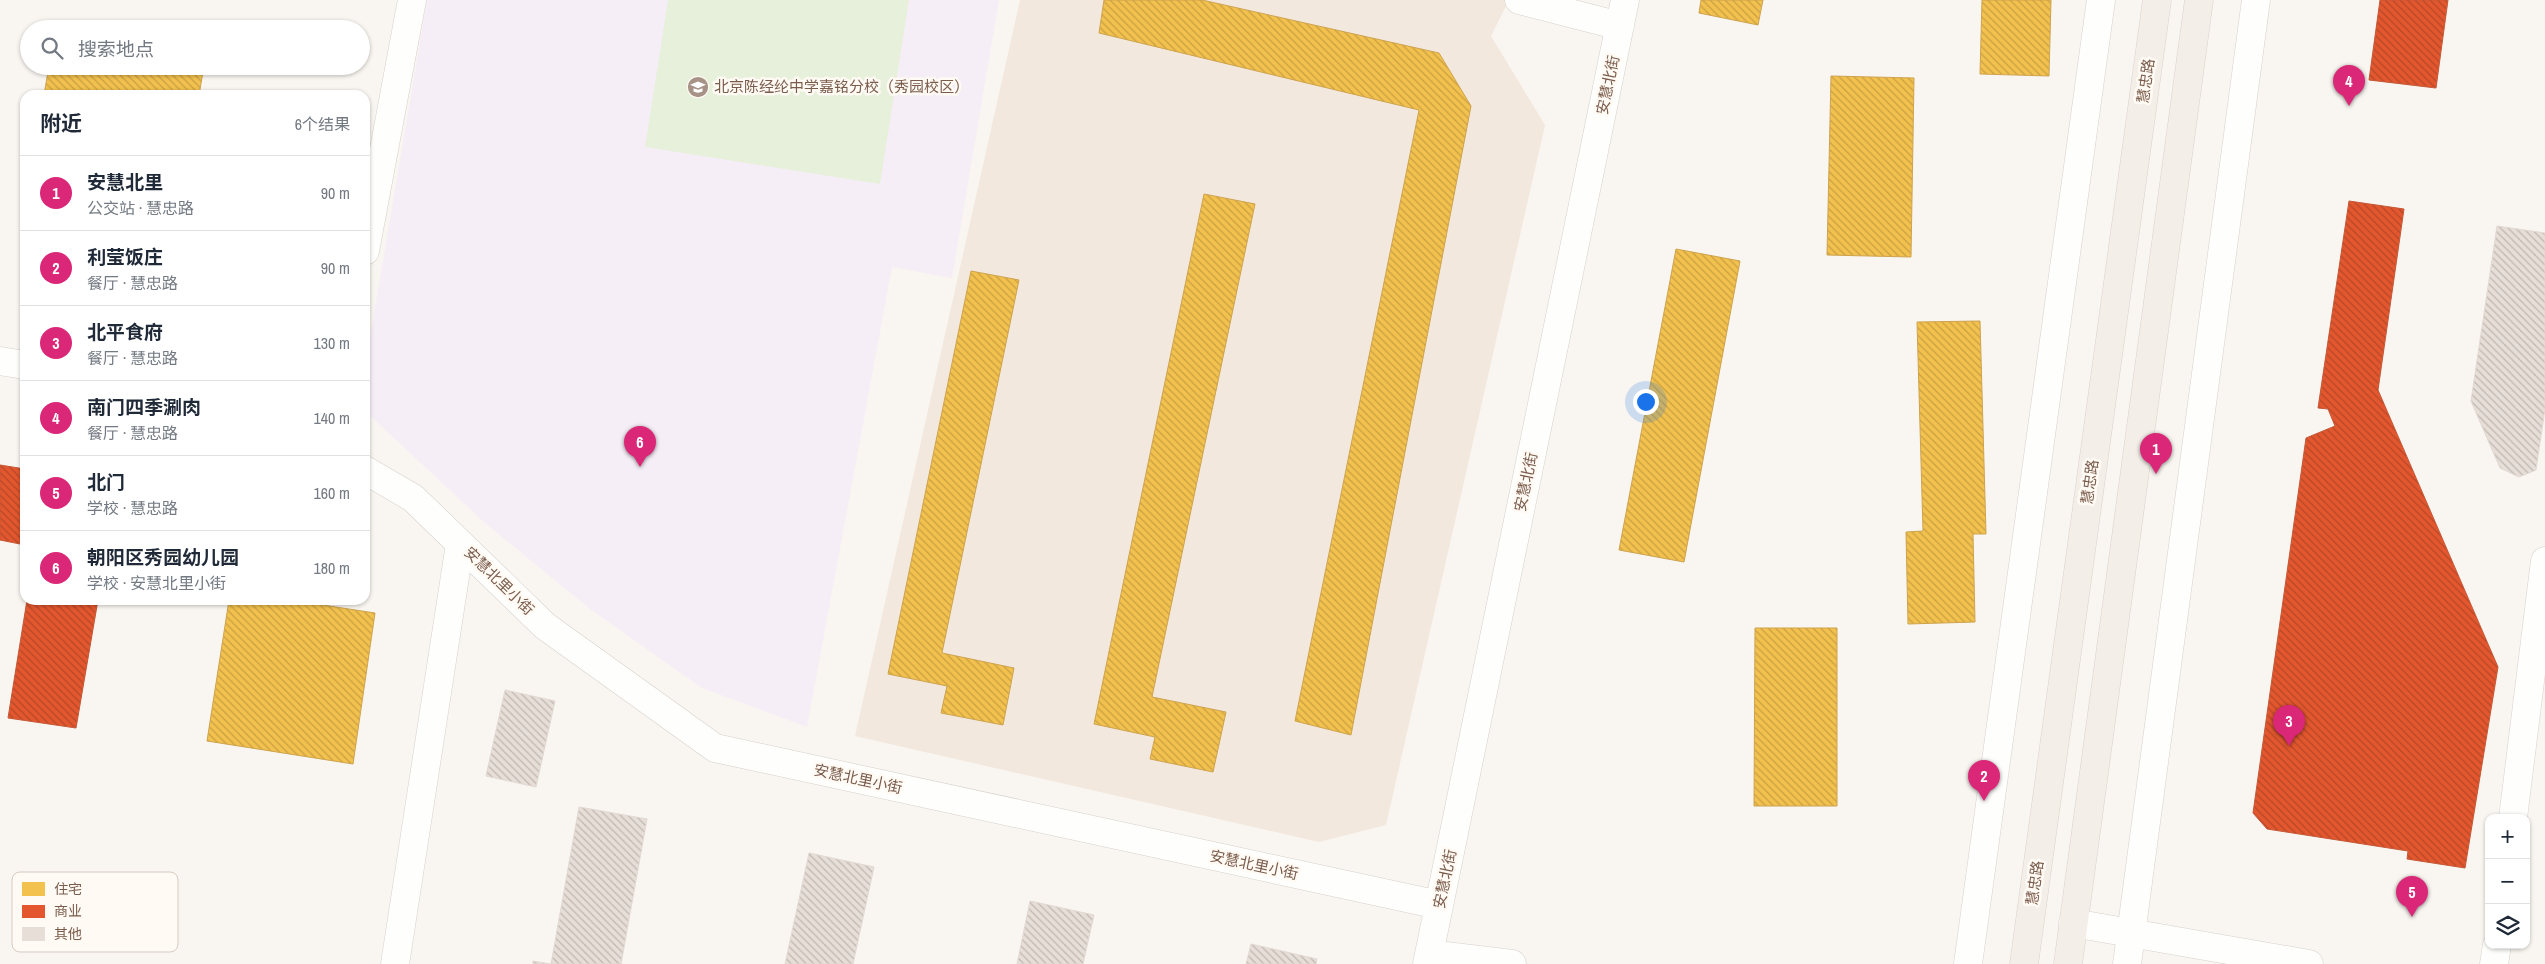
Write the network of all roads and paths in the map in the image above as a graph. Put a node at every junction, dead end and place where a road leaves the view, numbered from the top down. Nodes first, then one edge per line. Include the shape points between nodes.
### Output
1 (412, 0) edge
2 (1519, 0) edge
3 (2101, 0) edge
4 (2157, 0) edge
5 (2199, 0) edge
6 (2256, 0) edge
7 (1623, 13) edge
8 (370, 224) edge
9 (0, 361) edge
10 (20, 364) edge
11 (370, 473) edge
12 (460, 544) junction
13 (2545, 561) edge
14 (2513, 814) edge
15 (1439, 905) junction
16 (2073, 923) junction
17 (2131, 933) junction
18 (2496, 949) edge
19 (1428, 959) edge
20 (395, 964) edge
21 (1512, 964) edge
22 (1968, 964) edge
23 (2024, 964) edge
24 (2068, 964) edge
25 (2127, 964) edge
26 (2309, 964) edge
27 (2494, 964) edge

1 - 8 street
2 - 7 street
3 - 22 street
4 - 23 main road, 慧忠路
5 - 16 main road
6 - 17 street
7 - 15 street, 安慧北街
9 - 10 street
11 - 12 street, 安慧北里小街 via 413,498
12 - 15 street, 安慧北里小街 via 545,626 715,748
12 - 20 street
13 - 14 street
15 - 19 street, 安慧北街
16 - 17 street
16 - 24 main road
17 - 25 street
17 - 26 street
18 - 27 street
19 - 21 street

